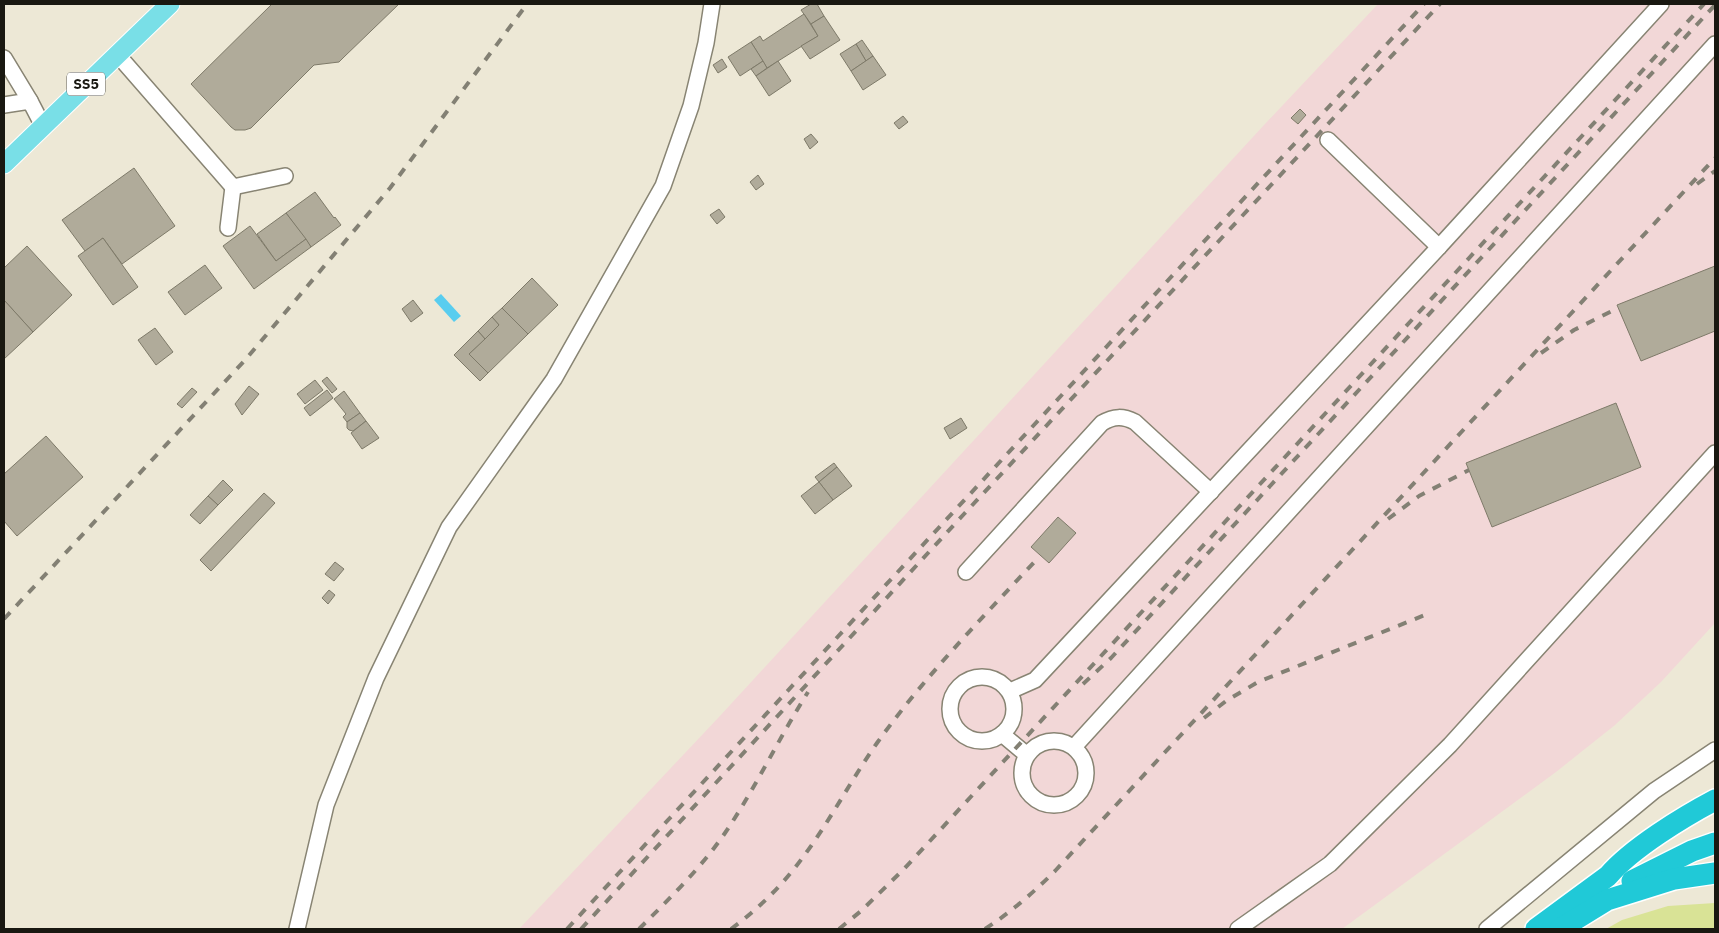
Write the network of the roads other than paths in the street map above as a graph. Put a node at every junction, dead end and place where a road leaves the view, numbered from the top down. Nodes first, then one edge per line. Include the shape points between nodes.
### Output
1 (170, 4) edge
2 (712, 4) edge
3 (1661, 4) edge
4 (1715, 44) edge
5 (117, 54) junction
6 (4, 58) edge
7 (30, 101) junction
8 (4, 105) edge
9 (43, 126) junction
10 (1328, 140) dead end
11 (4, 164) edge
12 (285, 176) dead end
13 (233, 186) junction
14 (228, 228) dead end
15 (1439, 247) junction
16 (1715, 453) edge
17 (1211, 492) junction
18 (966, 572) dead end
19 (1010, 691) junction
20 (1002, 734) junction
21 (1074, 747) junction
22 (1715, 750) edge
23 (1027, 755) junction
24 (1715, 800) edge
25 (1715, 830) edge
26 (1715, 843) edge
27 (1715, 873) edge
28 (1608, 876) junction
29 (1606, 900) junction
30 (297, 929) edge
31 (1238, 929) edge
32 (1487, 929) edge
33 (1536, 929) edge
34 (1560, 929) edge

1 - 5 main road, SS5
2 - 30 street via 692,106 663,186 554,379 449,527 376,678 326,805
3 - 15 street
4 - 21 street
5 - 9 main road, SS5
5 - 13 street
6 - 7 street
7 - 8 street
7 - 9 street
9 - 11 main road, SS5
10 - 15 street
12 - 13 street
13 - 14 street
15 - 17 street
16 - 31 street via 1443,752 1330,864
17 - 18 street via 1135,422 1114,417 1102,424
17 - 19 street via 1035,680
19 - 20 street via 1015,709 1009,727
19 - 20 street via 994,678 973,677 956,689 950,703 951,719 964,735 983,741
20 - 23 street
21 - 23 street via 1060,741 1044,742
21 - 23 street via 1082,756 1087,776 1078,795 1060,805 1039,802 1025,787 1022,771
22 - 32 street via 1654,791
24 - 28 highway via 1642,847 1617,865
25 - 28 highway via 1677,843
26 - 29 highway via 1614,890
27 - 29 highway via 1674,879
28 - 33 highway
29 - 34 highway

